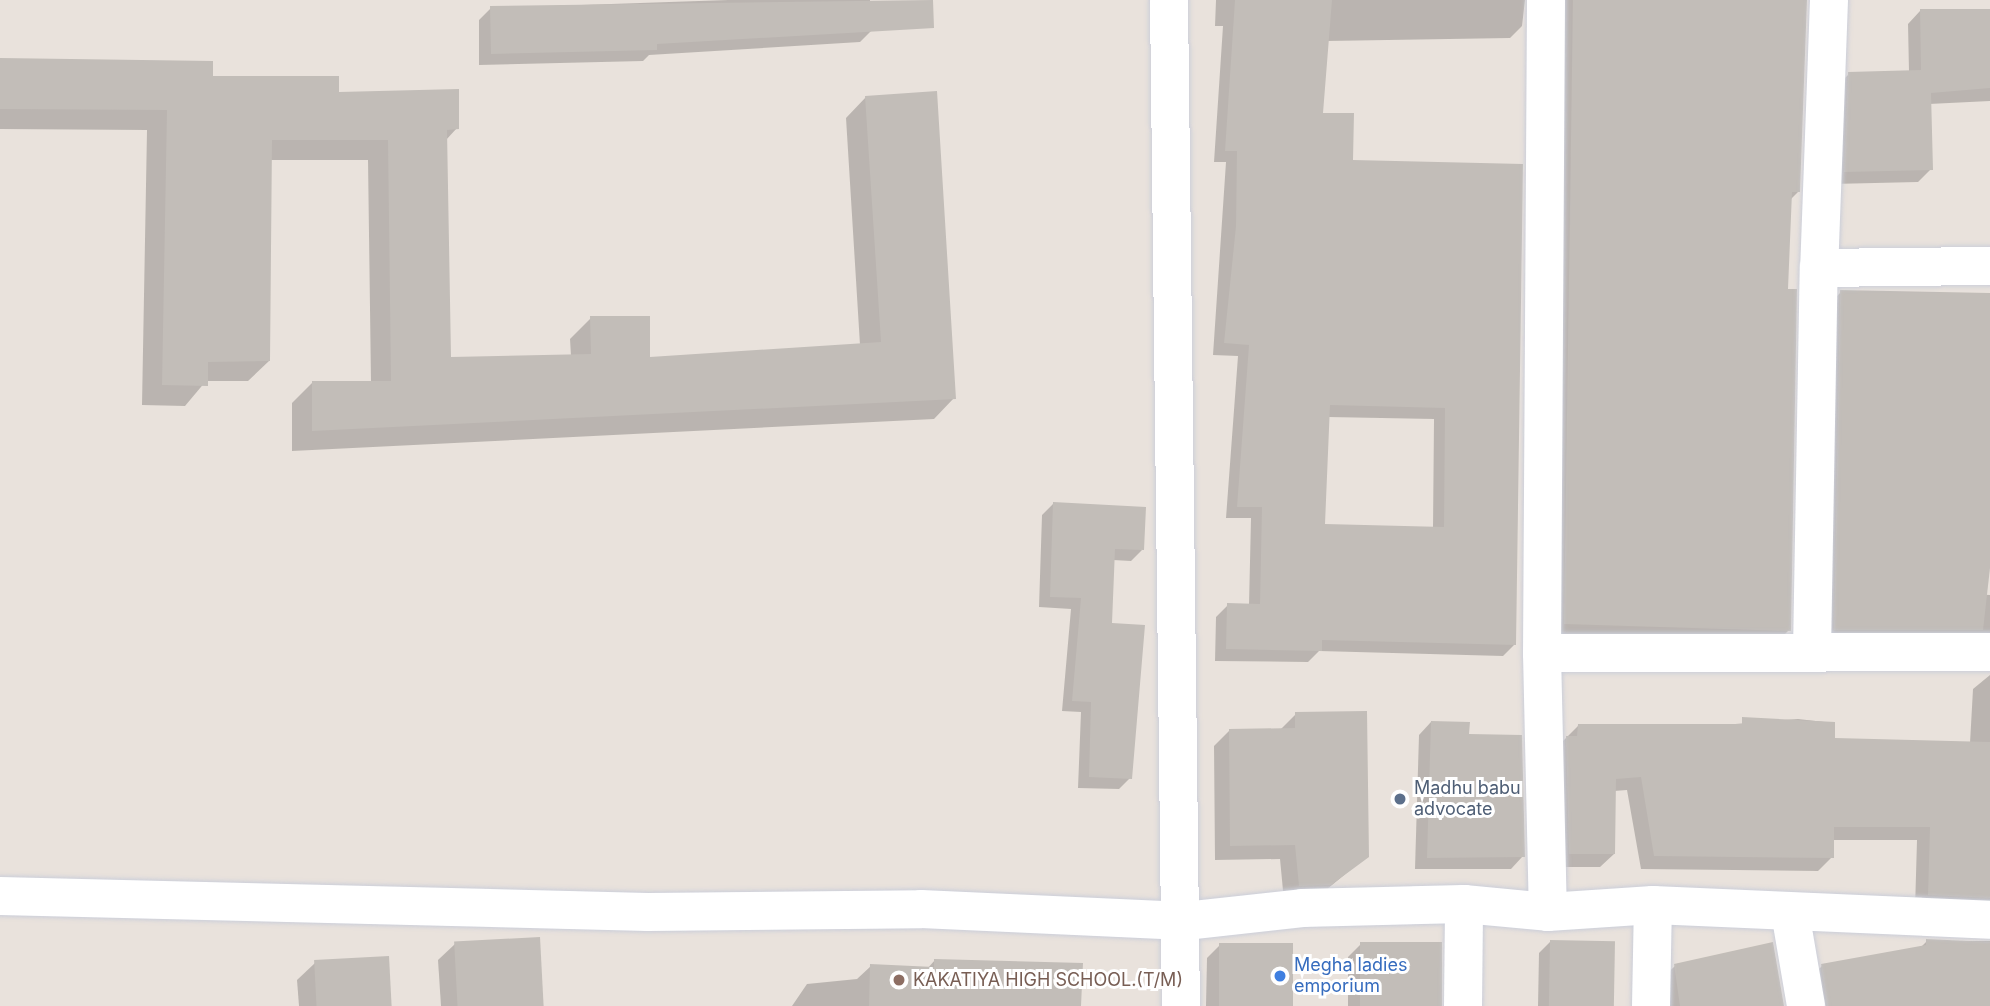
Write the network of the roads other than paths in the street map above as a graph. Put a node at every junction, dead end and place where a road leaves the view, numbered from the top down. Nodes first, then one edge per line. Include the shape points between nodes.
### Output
1 (1169, 0) edge
2 (1546, 0) edge
3 (1829, 0) edge
4 (1990, 266) edge
5 (1819, 268) junction
6 (1812, 652) junction
7 (1990, 652) edge
8 (1542, 653) junction
9 (0, 896) edge
10 (1464, 904) junction
11 (1653, 905) junction
12 (1548, 912) junction
13 (1790, 912) junction
14 (1990, 920) edge
15 (1185, 921) junction
16 (1181, 1006) edge
17 (1463, 1006) edge
18 (1651, 1006) edge
19 (1806, 1006) edge

1 - 15 street
2 - 8 street
3 - 5 street
4 - 5 street
5 - 6 street
6 - 7 street
6 - 8 street
8 - 12 street
9 - 15 street via 648,912 921,909
10 - 12 street
10 - 15 street via 1301,908
10 - 17 street
11 - 12 street
11 - 13 street
11 - 18 street
13 - 14 street
13 - 19 street
15 - 16 street

